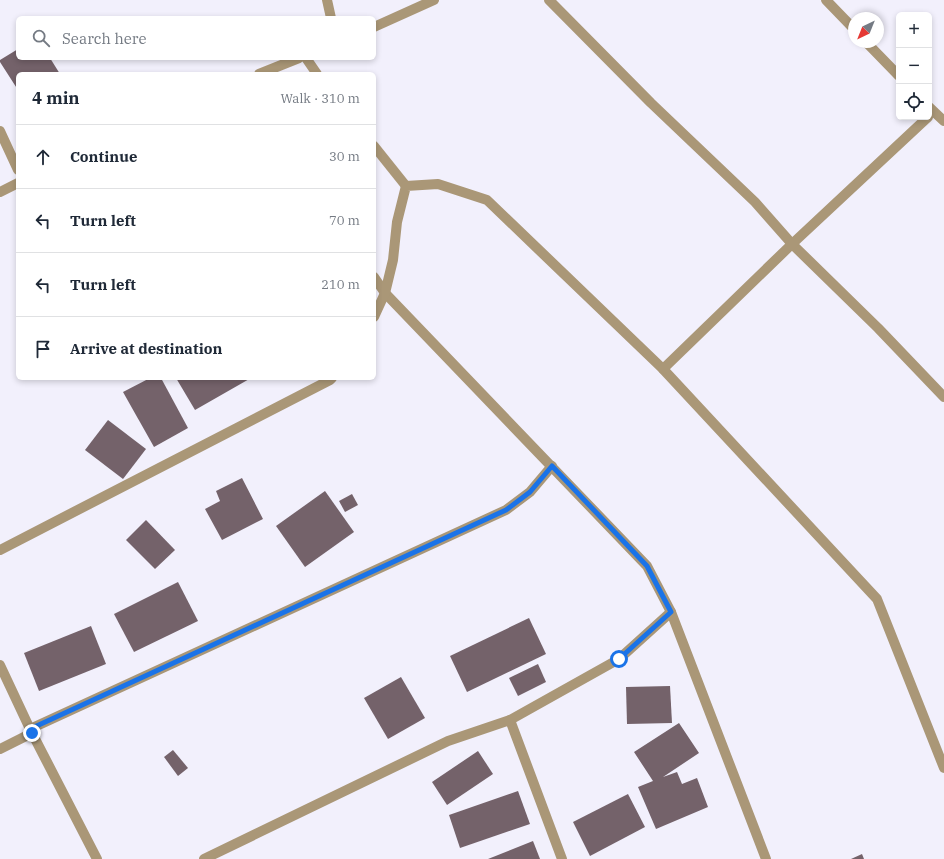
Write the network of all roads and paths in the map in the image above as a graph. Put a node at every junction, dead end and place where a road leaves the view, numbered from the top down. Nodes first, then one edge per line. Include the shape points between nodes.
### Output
1 (326, 0) edge
2 (434, 0) edge
3 (549, 0) edge
4 (826, 0) edge
5 (330, 16) edge
6 (848, 23) edge
7 (376, 25) edge
8 (872, 48) edge
9 (294, 60) edge
10 (307, 60) edge
11 (264, 72) edge
12 (316, 72) edge
13 (896, 73) edge
14 (932, 114) edge
15 (923, 120) edge
16 (944, 121) edge
17 (0, 131) edge
18 (376, 148) edge
19 (16, 166) edge
20 (16, 184) edge
21 (406, 186) junction
22 (0, 192) edge
23 (792, 244) junction
24 (376, 280) edge
25 (385, 293) junction
26 (376, 313) edge
27 (663, 369) junction
28 (330, 380) edge
29 (944, 397) edge
30 (552, 466) junction
31 (0, 550) edge
32 (671, 612) junction
33 (0, 666) edge
34 (510, 720) junction
35 (31, 731) junction
36 (934, 742) junction
37 (0, 749) edge
38 (944, 750) edge
39 (944, 768) edge
40 (97, 859) edge
41 (204, 859) edge
42 (562, 859) edge
43 (766, 859) edge

1 - 5 street
2 - 7 street
3 - 23 street via 651,103 755,202
4 - 6 street
8 - 13 street
9 - 11 street
10 - 12 street
14 - 16 street
15 - 23 street
17 - 19 street
18 - 21 street
20 - 22 street
21 - 25 street
21 - 27 street via 438,184 487,200
23 - 27 street
23 - 29 street
24 - 25 street
25 - 26 street
25 - 30 street
27 - 36 street via 876,599
28 - 31 street
30 - 32 street via 647,566
30 - 35 street via 530,492 506,510
32 - 34 street via 619,659
32 - 43 street
33 - 35 street
34 - 41 street via 448,741
34 - 42 street
35 - 37 street
35 - 40 street
36 - 38 street
36 - 39 street

